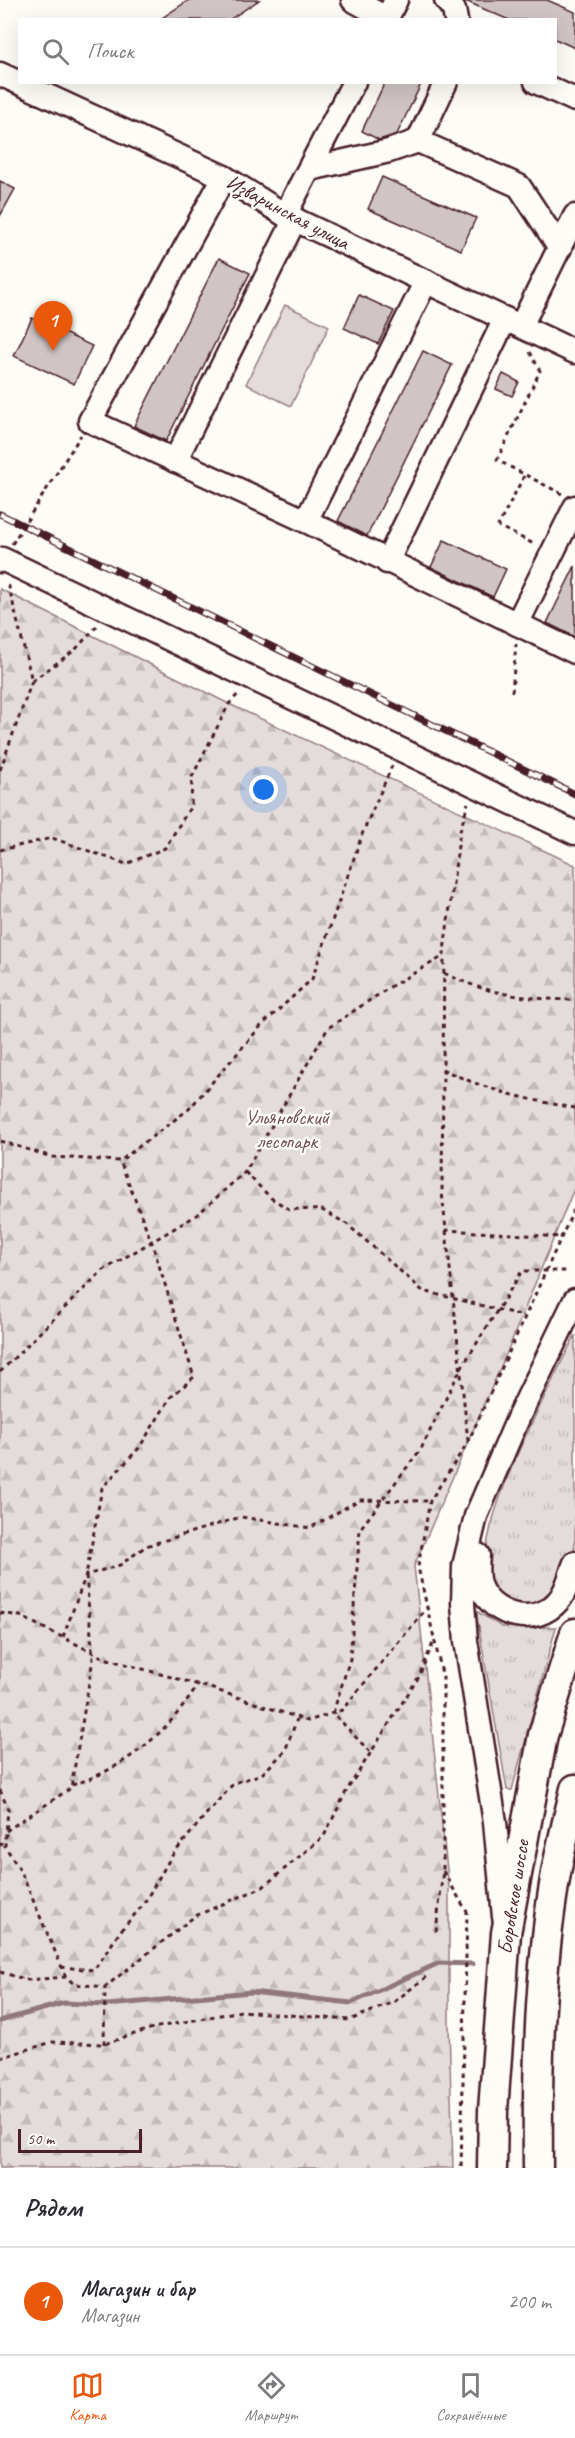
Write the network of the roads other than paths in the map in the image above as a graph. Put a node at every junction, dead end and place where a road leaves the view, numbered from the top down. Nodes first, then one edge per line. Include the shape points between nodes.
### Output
1 (353, 0) edge
2 (446, 0) edge
3 (389, 13) edge
4 (456, 18) edge
5 (0, 74) edge
6 (18, 82) edge
7 (22, 84) edge
8 (353, 84) edge
9 (445, 84) edge
10 (540, 84) edge
11 (575, 100) edge
12 (418, 141) junction
13 (310, 169) junction
14 (224, 177) junction
15 (575, 216) edge
16 (290, 217) junction
17 (560, 248) junction
18 (426, 281) junction
19 (514, 323) junction
20 (575, 352) edge
21 (174, 460) junction
22 (570, 501) edge
23 (306, 521) junction
24 (1, 560) edge
25 (387, 562) junction
26 (517, 624) junction
27 (575, 652) edge
28 (575, 833) edge
29 (575, 1300) edge
30 (486, 1494) junction
31 (575, 1563) edge
32 (575, 1632) edge
33 (575, 1789) edge
34 (506, 1933) junction
35 (492, 2168) edge
36 (538, 2168) edge

1 - 3 street
2 - 4 street
5 - 6 street, Изваринская улица
7 - 14 street, Изваринская улица
8 - 13 street
9 - 12 street
10 - 11 street
12 - 13 street
12 - 17 street via 519,186
13 - 16 street
14 - 16 street, Изваринская улица
14 - 21 street via 90,421
15 - 17 street
16 - 18 street, Изваринская улица
16 - 21 street
17 - 19 street
18 - 19 street, Изваринская улица
18 - 23 street
19 - 20 street, Изваринская улица
19 - 25 street
21 - 23 street
22 - 26 street via 552,554
23 - 25 street
24 - 28 street
25 - 26 street
26 - 27 street
29 - 30 street
30 - 31 street via 477,1570 481,1589 496,1607 519,1616 545,1611 561,1598
30 - 34 street via 469,1539 463,1604 495,1822
32 - 34 main road, Боровское шоссе via 543,1735
33 - 36 main road, Боровское шоссе via 548,1929 538,2072
34 - 35 main road, Боровское шоссе

